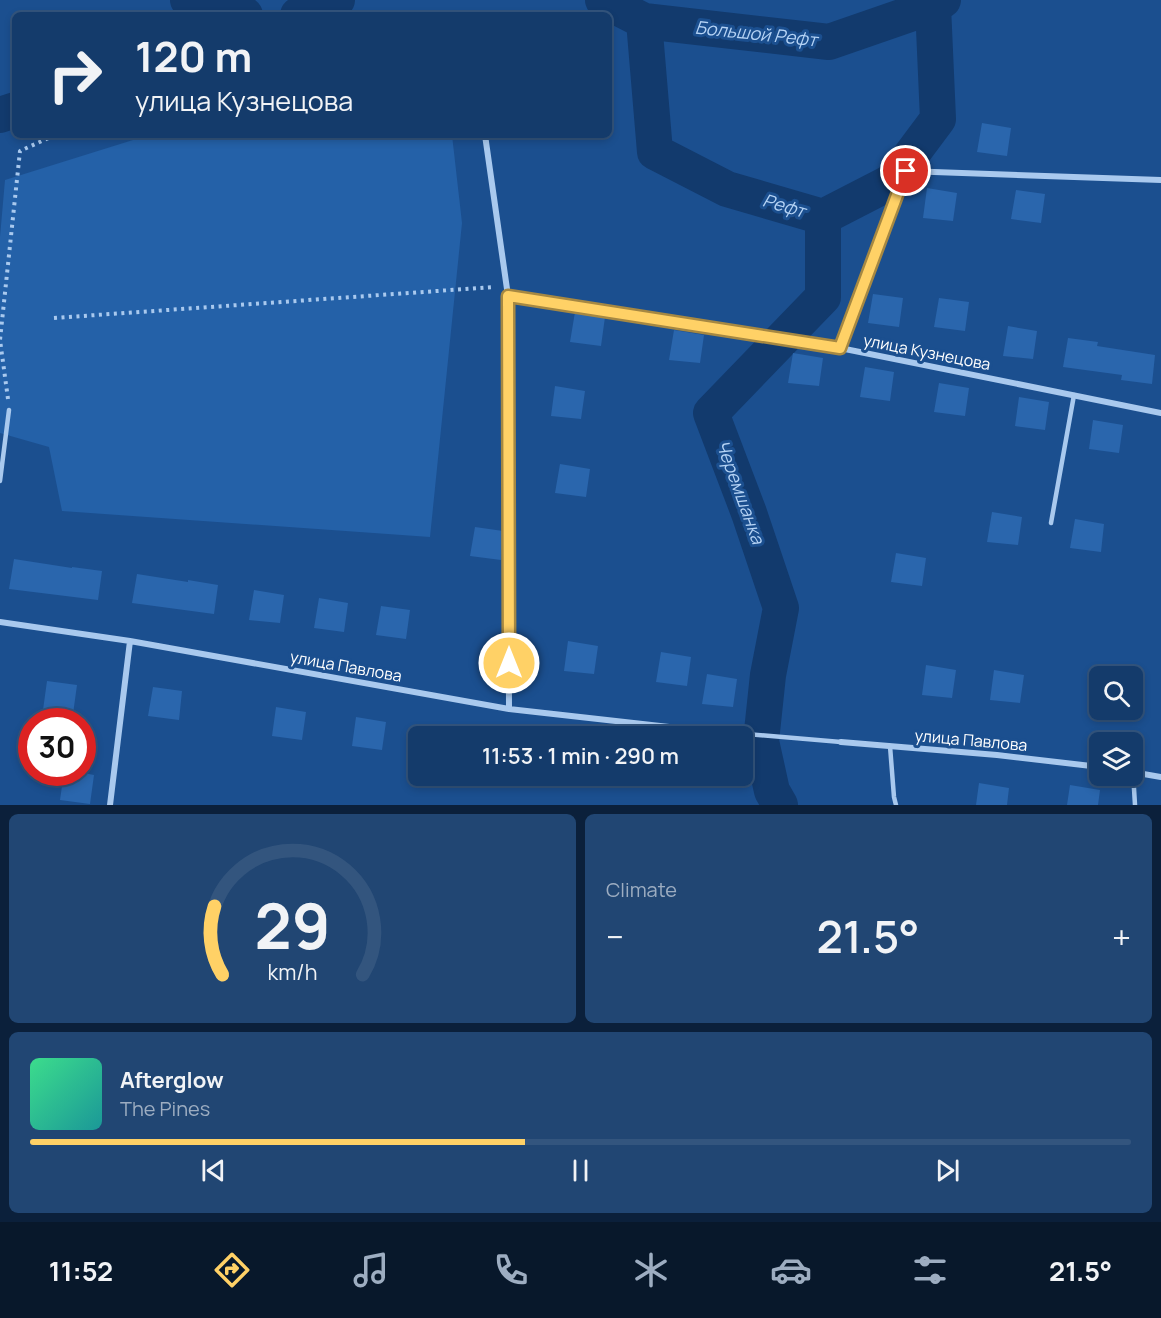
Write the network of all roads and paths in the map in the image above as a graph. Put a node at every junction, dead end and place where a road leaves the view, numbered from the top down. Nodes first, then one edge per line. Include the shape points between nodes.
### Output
1 (48, 138) edge
2 (485, 138) edge
3 (1161, 180) edge
4 (507, 286) junction
5 (508, 296) junction
6 (54, 318) dead end
7 (840, 348) junction
8 (1074, 395) junction
9 (9, 410) joint
10 (1161, 413) edge
11 (0, 481) edge
12 (1051, 523) dead end
13 (0, 622) edge
14 (130, 641) junction
15 (509, 709) junction
16 (660, 726) edge
17 (753, 735) edge
18 (841, 742) joint
19 (890, 746) junction
20 (1089, 765) edge
21 (1143, 774) edge
22 (1161, 777) edge
23 (1134, 786) edge
24 (110, 805) edge
25 (896, 805) edge
26 (1135, 805) edge

1 - 9 path via 20,151 0,340
2 - 4 street
3 - 7 street via 906,171
4 - 5 street
4 - 6 path
5 - 7 street, улица Кузнецова
5 - 15 street
7 - 8 street, улица Кузнецова
8 - 10 street, улица Кузнецова
8 - 12 lane
9 - 11 lane
13 - 14 street, улица Павлова
14 - 15 street, улица Павлова
14 - 24 street
15 - 16 street, улица Павлова
17 - 18 lane
18 - 19 street, улица Павлова
19 - 20 street, улица Павлова
19 - 25 lane
21 - 22 street
23 - 26 lane

